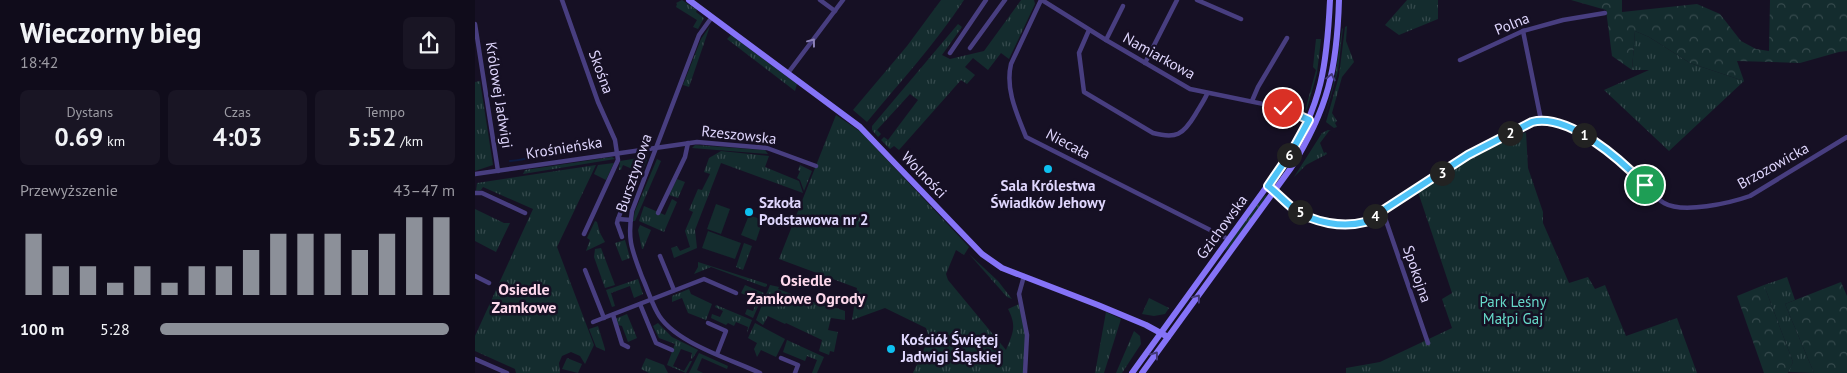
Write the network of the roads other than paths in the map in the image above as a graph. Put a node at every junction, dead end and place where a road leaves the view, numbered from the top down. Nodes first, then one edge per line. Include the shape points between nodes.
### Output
1 (561, 0) edge
2 (820, 0) edge
3 (843, 0) edge
4 (986, 0) edge
5 (1005, 0) edge
6 (1042, 0) edge
7 (1177, 0) edge
8 (1197, 0) edge
9 (1330, 0) edge
10 (1339, 0) edge
11 (693, 1) edge
12 (1123, 6) dead end
13 (835, 11) junction
14 (1605, 12) dead end
15 (712, 17) junction
16 (1241, 19) dead end
17 (475, 24) edge
18 (1089, 30) junction
19 (1523, 31) junction
20 (1287, 38) dead end
21 (1106, 40) junction
22 (477, 48) edge
23 (969, 48) dead end
24 (950, 53) dead end
25 (1460, 60) dead end
26 (1145, 64) junction
27 (788, 73) junction
28 (1207, 94) junction
29 (1252, 101) junction
30 (1309, 120) junction
31 (1541, 120) junction
32 (1317, 123) junction
33 (1847, 137) edge
34 (688, 143) junction
35 (656, 147) junction
36 (617, 153) junction
37 (816, 166) dead end
38 (498, 171) junction
39 (475, 174) edge
40 (1268, 186) junction
41 (1275, 191) junction
42 (475, 193) edge
43 (623, 206) dead end
44 (1383, 212) junction
45 (525, 213) dead end
46 (658, 214) dead end
47 (618, 219) junction
48 (631, 220) junction
49 (584, 234) dead end
50 (622, 237) dead end
51 (1228, 240) junction
52 (660, 256) dead end
53 (585, 270) dead end
54 (475, 276) edge
55 (1024, 276) junction
56 (489, 283) dead end
57 (674, 290) junction
58 (736, 293) dead end
59 (652, 300) junction
60 (640, 304) junction
61 (613, 315) junction
62 (604, 318) junction
63 (593, 322) dead end
64 (708, 323) dead end
65 (1161, 332) junction
66 (1168, 337) junction
67 (1429, 343) dead end
68 (628, 347) dead end
69 (671, 350) dead end
70 (717, 354) junction
71 (781, 358) dead end
72 (475, 359) edge
73 (507, 373) edge
74 (760, 373) edge
75 (795, 373) edge
76 (1025, 373) edge
77 (1131, 373) edge
78 (1142, 373) edge

1 - 36 street, Skośna via 615,140
2 - 13 street
3 - 13 street
4 - 24 street
5 - 23 street
6 - 18 street, Namiarkowa
6 - 51 street, Niecała via 1009,74 1016,109 1026,136
7 - 26 street
8 - 16 street
9 - 30 street, Gzichowska via 1323,78
32 -> 10 street, Gzichowska via 1334,66
11 - 15 street, Wolności
12 - 21 street, Namiarkowa
27 -> 13 street
14 - 19 street, Polna
15 - 27 street, Wolności
15 - 35 street, Bursztynowa via 699,35
17 - 22 street, Królowej Jadwigi
18 - 21 street, Namiarkowa
18 - 28 street via 1079,53 1084,92 1153,132 1173,136 1185,130
19 - 25 street, Polna
19 - 31 street
20 - 29 street
21 - 26 street, Namiarkowa
22 - 38 street, Królowej Jadwigi
26 - 28 street, Namiarkowa via 1190,89
27 - 55 street, Wolności via 860,127 982,254 1002,268
28 - 29 street, Namiarkowa
29 - 30 street, Namiarkowa via 1283,108
30 - 32 street, Namiarkowa
30 - 40 street, Gzichowska
31 - 33 street, Brzozowicka via 1567,126 1605,148 1663,203 1679,208 1736,201 1750,196
31 - 44 street via 1468,155
32 - 41 street, Gzichowska
34 - 35 street, Rzeszowska
34 - 37 street, Rzeszowska via 767,148
34 - 46 street via 685,157
35 - 36 street, Krośnieńska
35 - 48 street, Bursztynowa
36 - 38 street, Krośnieńska
36 - 49 street via 618,160
38 - 39 street, Krośnieńska
40 - 41 street
40 - 51 street, Gzichowska
41 - 44 street via 1301,213 1336,224 1365,222
66 -> 41 street, Gzichowska
42 - 45 street via 483,193
43 - 47 street
44 - 67 street, Spokojna
47 - 48 street
47 - 50 street
48 - 59 street, Bursztynowa via 631,248
51 - 65 street, Gzichowska
52 - 57 street
53 - 62 street
54 - 56 street
55 - 65 street, Wolności
55 - 76 street via 1019,294 1027,335
57 - 58 street via 704,279
57 - 59 street
59 - 60 street
59 - 70 street, Bursztynowa via 673,332
60 - 61 street
60 - 69 street via 656,344
61 - 62 street
61 - 68 street via 622,344
62 - 63 street
64 - 70 street via 726,332
65 - 66 street, Wolności
65 - 77 street, Gzichowska
78 -> 66 street, Gzichowska
70 - 74 street, Bursztynowa
71 - 75 street via 798,365
72 - 73 street

